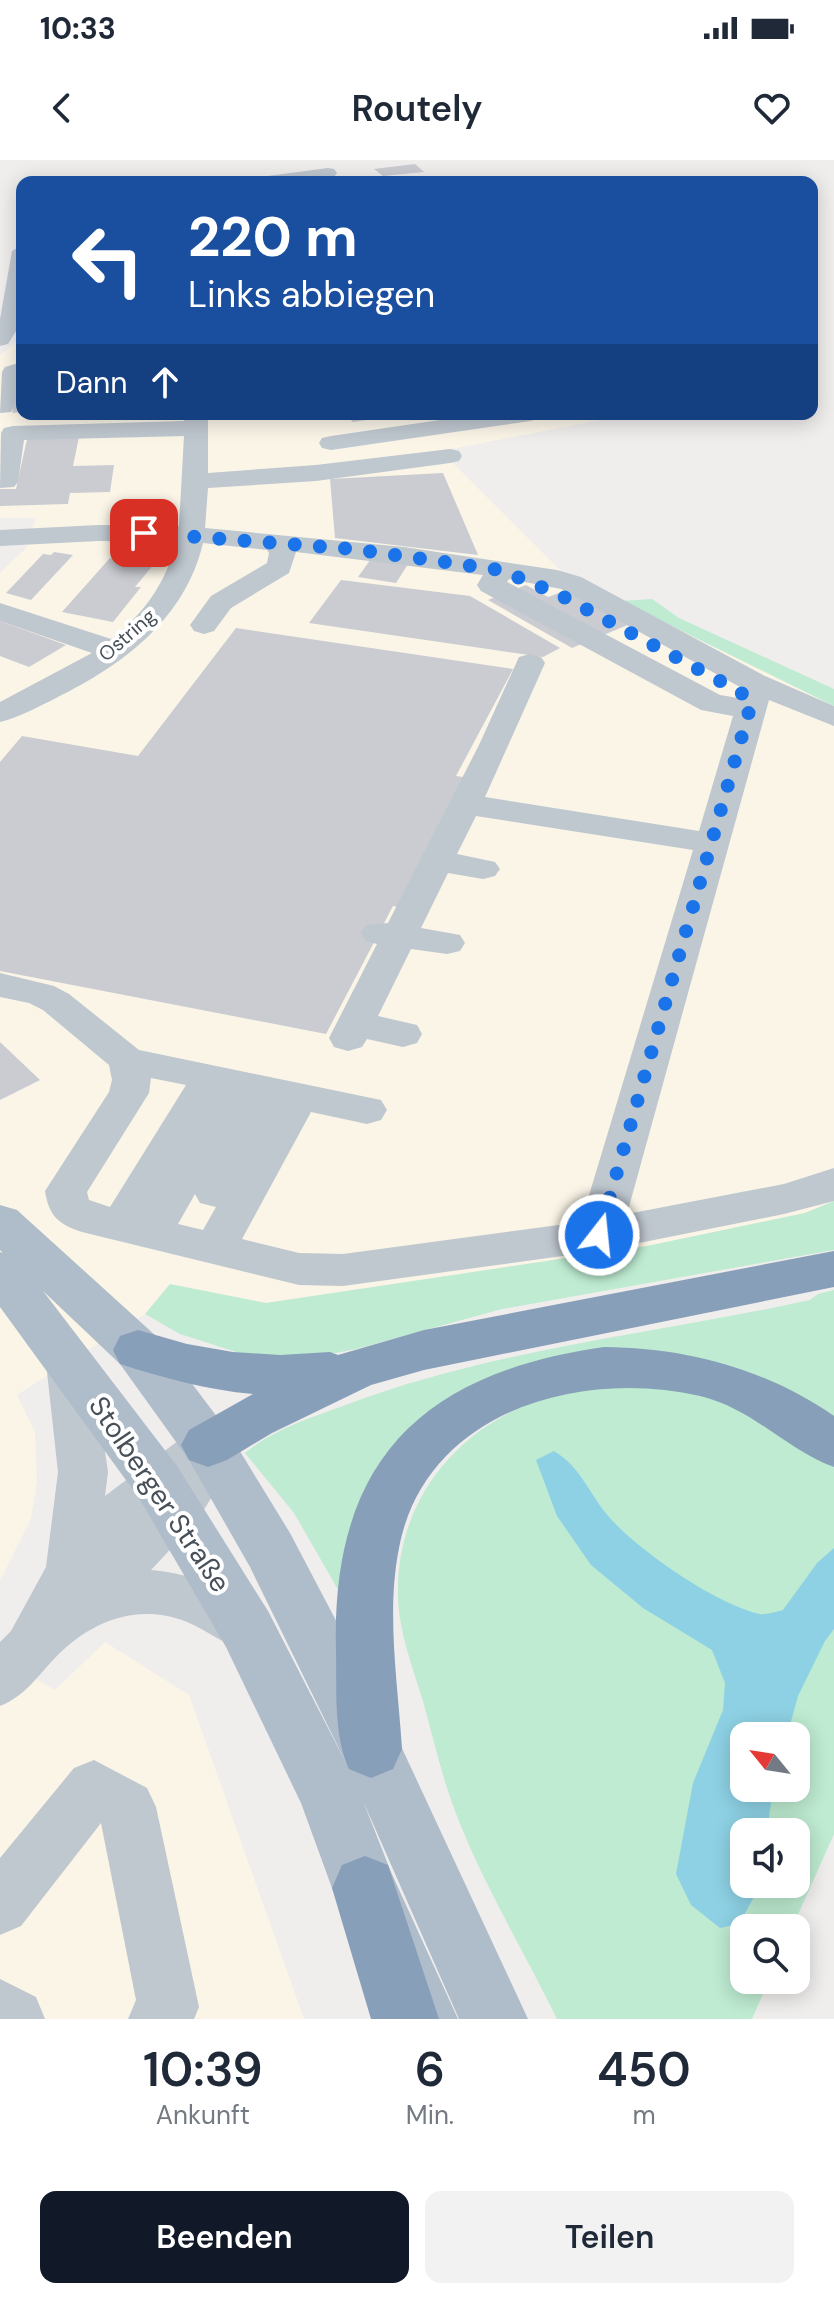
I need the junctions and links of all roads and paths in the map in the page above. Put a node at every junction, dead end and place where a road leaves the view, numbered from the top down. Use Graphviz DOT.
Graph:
graph roads {
  1 [pos="328,172"];
  2 [pos="301,176"];
  3 [pos="16,268"];
  4 [pos="1,338"];
  5 [pos="16,371"];
  6 [pos="3,407"];
  7 [pos="463,420"];
  8 [pos="196,421"];
  9 [pos="304,448"];
  10 [pos="277,452"];
  11 [pos="450,456"];
  12 [pos="5,482"];
  13 [pos="193,485"];
  14 [pos="0,513"];
  15 [pos="0,538"];
  16 [pos="189,541"];
  17 [pos="278,552"];
  18 [pos="496,578"];
  19 [pos="0,612"];
  20 [pos="204,625"];
  21 [pos="113,650"];
  22 [pos="530,663"];
  23 [pos="752,697"];
  24 [pos="7,703"];
  25 [pos="834,717"];
  26 [pos="466,804"];
  27 [pos="711,843"];
  28 [pos="436,861"];
  29 [pos="483,869"];
  30 [pos="388,934"];
  31 [pos="447,943"];
  32 [pos="0,985"];
  33 [pos="403,1034"];
  34 [pos="127,1060"];
  35 [pos="245,1104"];
  36 [pos="367,1110"];
  37 [pos="834,1183"];
  38 [pos="0,1222"];
  39 [pos="599,1235"];
  40 [pos="168,1237"];
  41 [pos="834,1269"];
  42 [pos="0,1270"];
  43 [pos="138,1350"];
  44 [pos="69,1363"];
  45 [pos="356,1369"];
  46 [pos="208,1445"];
  47 [pos="834,1445"];
  48 [pos="168,1496"];
  49 [pos="71,1592"];
  50 [pos="247,1629"];
  51 [pos="12,1668"];
  52 [pos="371,1749"];
  53 [pos="365,1888"];
  54 [pos="0,1905"];
  55 [pos="0,2010"];
  56 [pos="14,2019"];
  57 [pos="159,2019"];
  58 [pos="405,2019"];
  59 [pos="424,2019"];
  60 [pos="494,2019"];
  1 -- 2 [label="street"];
  3 -- 4 [label="street"];
  5 -- 6 [label="street"];
  7 -- 9 [label="street"];
  8 -- 12 [label="street, Ostring"];
  8 -- 13 [label="street, Ostring"];
  10 -- 13 [label="street"];
  11 -- 13 [label="street"];
  13 -- 14 [label="street"];
  13 -- 16 [label="street, Ostring"];
  15 -- 16 [label="street"];
  16 -- 17 [label="street"];
  16 -- 21 [label="street, Ostring"];
  17 -- 18 [label="street"];
  17 -- 20 [label="street"];
  18 -- 23 [label="street"];
  18 -- 23 [label="street"];
  19 -- 21 [label="street"];
  21 -- 24 [label="street, Ostring"];
  22 -- 26 [label="street"];
  23 -- 25 [label="street"];
  23 -- 27 [label="street"];
  26 -- 27 [label="street"];
  26 -- 28 [label="street"];
  27 -- 39 [label="street"];
  28 -- 29 [label="street"];
  28 -- 30 [label="street"];
  30 -- 31 [label="street"];
  30 -- 33 [label="street"];
  32 -- 34 [label="street"];
  34 -- 35 [label="street"];
  34 -- 40 [label="street"];
  35 -- 36 [label="street"];
  35 -- 40 [label="street"];
  35 -- 40 [label="street"];
  37 -- 39 [label="street"];
  38 -- 43 [label="main road"];
  39 -- 40 [label="street"];
  41 -- 45 [label="highway"];
  42 -- 44 [label="main road, Stolberger Straße"];
  43 -- 45 [label="highway"];
  43 -- 46 [label="main road"];
  44 -- 48 [label="main road, Stolberger Straße"];
  44 -- 49 [label="street, Stolberger Straße"];
  45 -- 46 [label="highway"];
  46 -- 48 [label="street"];
  46 -- 52 [label="main road"];
  47 -- 52 [label="highway"];
  48 -- 49 [label="street"];
  48 -- 50 [label="main road, Stolberger Straße"];
  49 -- 50 [label="street"];
  49 -- 51 [label="street"];
  50 -- 53 [label="main road, Stolberger Straße"];
  52 -- 60 [label="main road"];
  53 -- 58 [label="highway"];
  53 -- 59 [label="main road, Stolberger Straße"];
  54 -- 57 [label="street"];
  55 -- 56 [label="street"];
}
